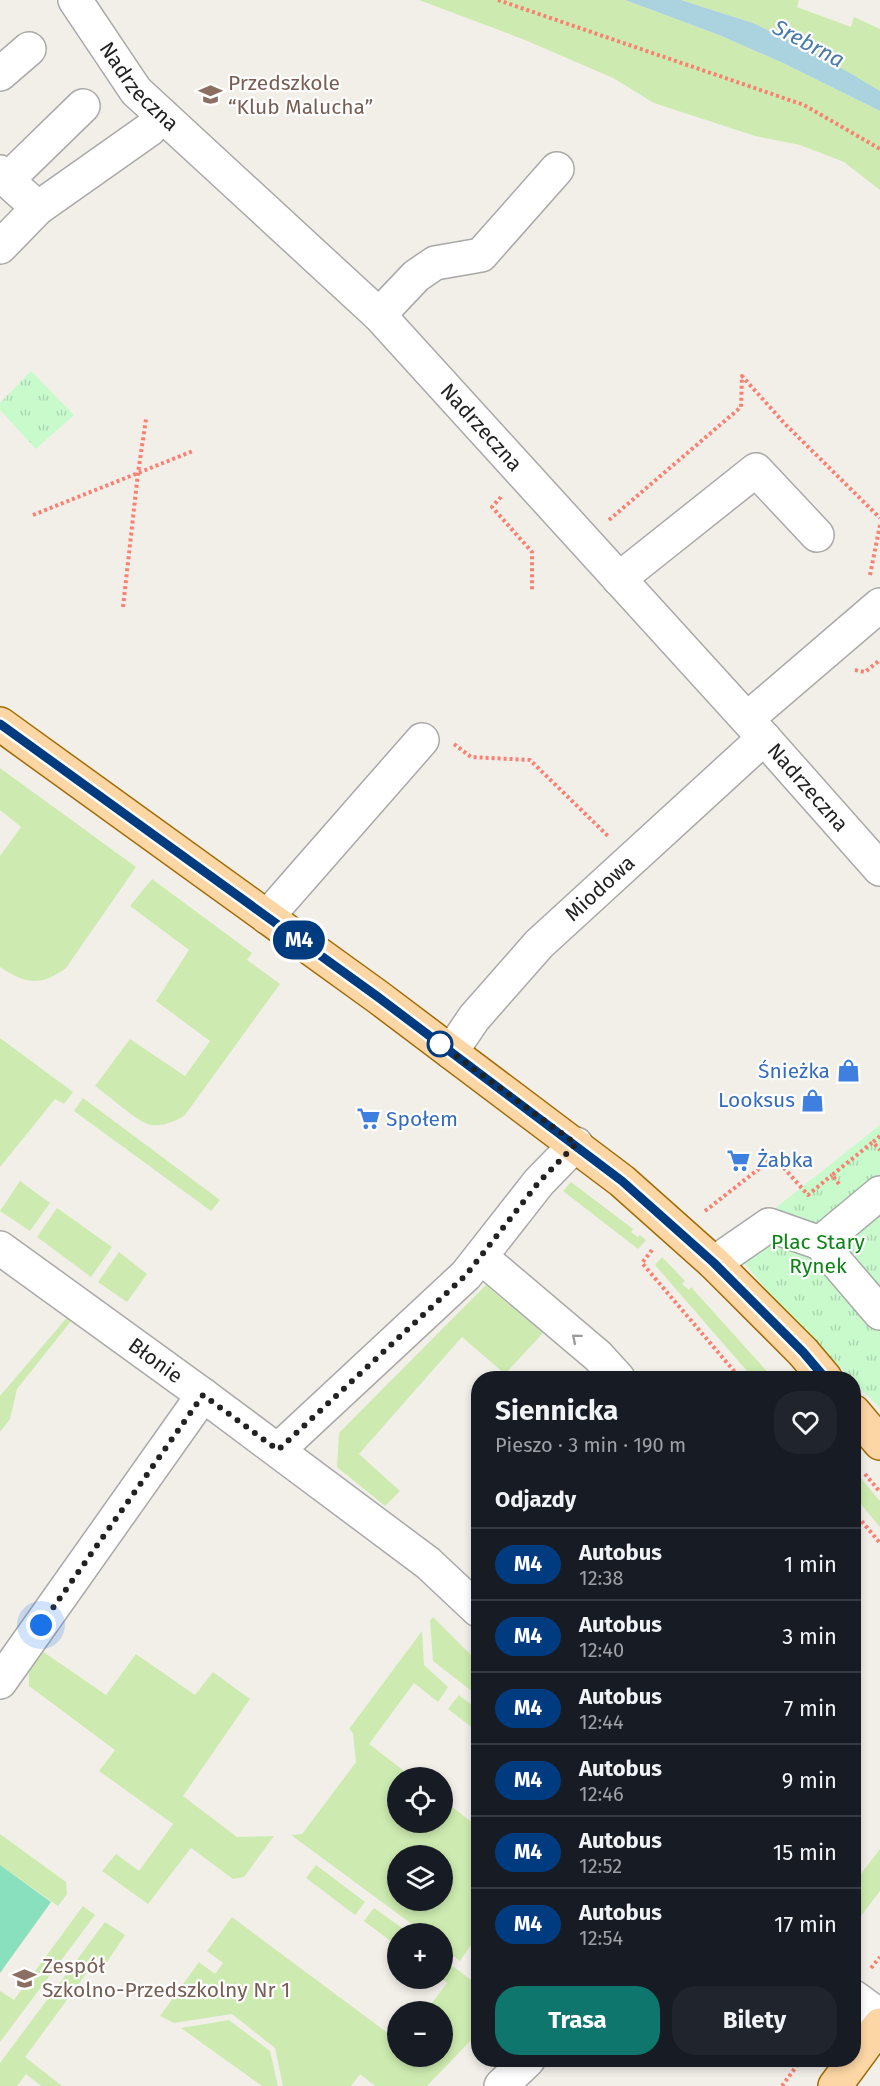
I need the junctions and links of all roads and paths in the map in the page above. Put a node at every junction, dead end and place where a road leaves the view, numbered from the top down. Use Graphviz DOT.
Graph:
graph roads {
  1 [pos="75,0"];
  2 [pos="498,0"];
  3 [pos="28,49"];
  4 [pos="0,75"];
  5 [pos="83,106"];
  6 [pos="162,116"];
  7 [pos="880,148"];
  8 [pos="557,169"];
  9 [pos="4,176"];
  10 [pos="38,208"];
  11 [pos="0,247"];
  12 [pos="379,315"];
  13 [pos="146,419"];
  14 [pos="193,451"];
  15 [pos="138,473"];
  16 [pos="33,515"];
  17 [pos="817,535"];
  18 [pos="619,579"];
  19 [pos="880,605"];
  20 [pos="123,607"];
  21 [pos="0,724"];
  22 [pos="755,728"];
  23 [pos="434,739"];
  24 [pos="610,838"];
  25 [pos="880,868"];
  26 [pos="267,917"];
  27 [pos="451,1052"];
  28 [pos="880,1136"];
  29 [pos="576,1144"];
  30 [pos="880,1150"];
  31 [pos="832,1175"];
  32 [pos="880,1193"];
  33 [pos="698,1208"];
  34 [pos="820,1243"];
  35 [pos="0,1248"];
  36 [pos="481,1257"];
  37 [pos="714,1263"];
  38 [pos="880,1313"];
  39 [pos="612,1371"];
  40 [pos="819,1371"];
  41 [pos="203,1395"];
  42 [pos="861,1420"];
  43 [pos="880,1443"];
  44 [pos="278,1450"];
  45 [pos="861,1470"];
  46 [pos="880,1492"];
  47 [pos="861,1520"];
  48 [pos="880,1543"];
  49 [pos="471,1603"];
  50 [pos="0,1682"];
  51 [pos="880,1957"];
  52 [pos="861,1984"];
  53 [pos="880,2016"];
  54 [pos="880,2025"];
  55 [pos="861,2051"];
  56 [pos="521,2067"];
  57 [pos="796,2067"];
  58 [pos="849,2067"];
  59 [pos="501,2086"];
  60 [pos="782,2086"];
  61 [pos="835,2086"];
  1 -- 6 [label="street, Nadrzeczna"];
  2 -- 7 [label="path"];
  3 -- 4 [label="street"];
  5 -- 9 [label="street"];
  6 -- 10 [label="street"];
  6 -- 12 [label="street, Nadrzeczna"];
  8 -- 12 [label="street"];
  9 -- 10 [label="street"];
  10 -- 11 [label="street"];
  12 -- 18 [label="street, Nadrzeczna"];
  13 -- 15 [label="path"];
  14 -- 15 [label="path"];
  15 -- 16 [label="path"];
  15 -- 20 [label="path"];
  17 -- 18 [label="street"];
  18 -- 22 [label="street, Nadrzeczna"];
  19 -- 22 [label="street, Miodowa"];
  21 -- 26 [label="main road"];
  22 -- 25 [label="street, Nadrzeczna"];
  22 -- 27 [label="street, Miodowa"];
  23 -- 24 [label="path"];
  23 -- 26 [label="street"];
  26 -- 27 [label="main road"];
  27 -- 29 [label="main road"];
  28 -- 30 [label="path"];
  29 -- 36 [label="street"];
  29 -- 37 [label="main road"];
  31 -- 33 [label="path"];
  32 -- 34 [label="street"];
  34 -- 37 [label="street"];
  34 -- 38 [label="street"];
  35 -- 41 [label="street, Błonie"];
  39 -- 36 [label="street, one-way"];
  36 -- 44 [label="street"];
  37 -- 40 [label="main road"];
  41 -- 44 [label="street, Błonie"];
  41 -- 50 [label="street"];
  42 -- 43 [label="main road"];
  44 -- 49 [label="street, Błonie"];
  45 -- 46 [label="path"];
  47 -- 48 [label="path"];
  51 -- 52 [label="path"];
  52 -- 53 [label="street"];
  54 -- 55 [label="main road"];
  56 -- 59 [label="street"];
  57 -- 60 [label="path"];
  58 -- 61 [label="main road"];
}
